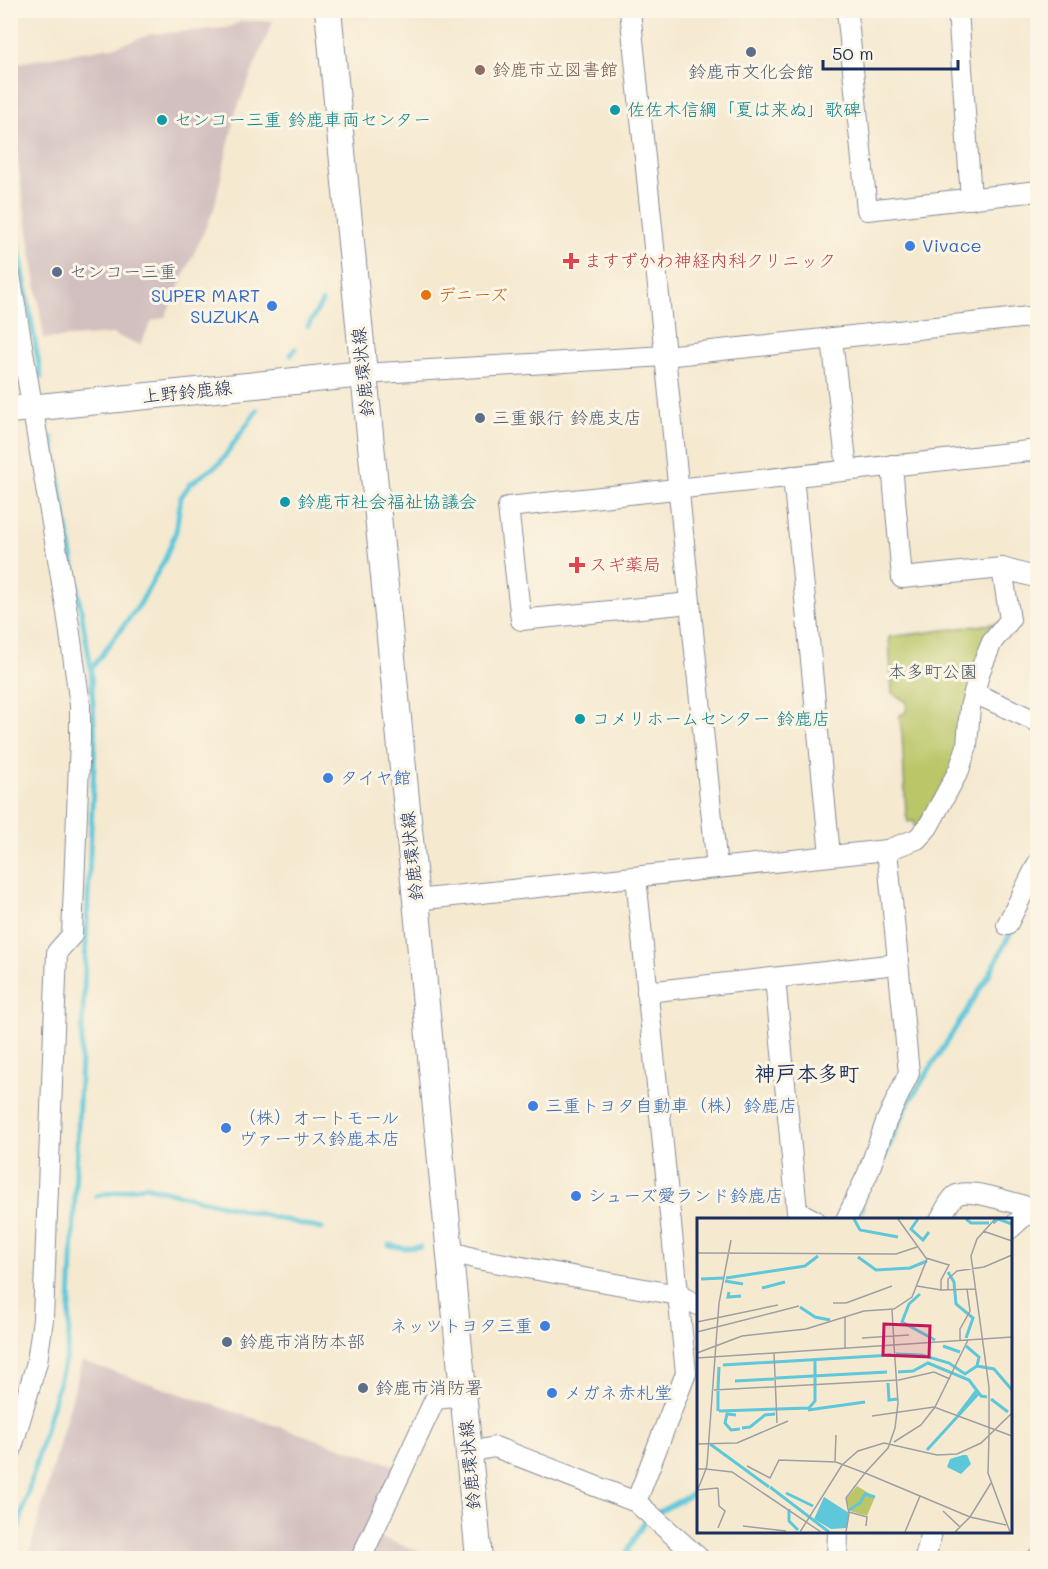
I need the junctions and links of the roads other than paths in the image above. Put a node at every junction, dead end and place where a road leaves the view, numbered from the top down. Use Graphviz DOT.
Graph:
graph roads {
  1 [pos="328,10"];
  2 [pos="630,10"];
  3 [pos="847,10"];
  4 [pos="958,10"];
  5 [pos="1038,191"];
  6 [pos="971,199"];
  7 [pos="10,275"];
  8 [pos="1038,316"];
  9 [pos="832,339"];
  10 [pos="665,356"];
  11 [pos="363,374"];
  12 [pos="22,409"];
  13 [pos="1038,450"];
  14 [pos="892,465"];
  15 [pos="847,470"];
  16 [pos="793,476"];
  17 [pos="679,489"];
  18 [pos="1002,568"];
  19 [pos="1038,578"];
  20 [pos="690,603"];
  21 [pos="974,693"];
  22 [pos="1038,722"];
  23 [pos="887,850"];
  24 [pos="830,855"];
  25 [pos="1038,863"];
  26 [pos="717,867"];
  27 [pos="636,877"];
  28 [pos="416,900"];
  29 [pos="1007,925"];
  30 [pos="897,964"];
  31 [pos="775,978"];
  32 [pos="647,992"];
  33 [pos="1038,1211"];
  34 [pos="810,1218"];
  35 [pos="847,1218"];
  36 [pos="941,1218"];
  37 [pos="1012,1228"];
  38 [pos="449,1251"];
  39 [pos="678,1295"];
  40 [pos="697,1304"];
  41 [pos="463,1396"];
  42 [pos="469,1452"];
  43 [pos="10,1454"];
  44 [pos="640,1505"];
  45 [pos="838,1533"];
  46 [pos="932,1533"];
  47 [pos="361,1558"];
  48 [pos="479,1558"];
  49 [pos="699,1558"];
  50 [pos="837,1558"];
  51 [pos="925,1558"];
  1 -- 11 [label="main road, 鈴鹿環状線"];
  2 -- 10 [label="street"];
  3 -- 6 [label="street"];
  4 -- 6 [label="street"];
  5 -- 6 [label="street"];
  7 -- 12 [label="street"];
  8 -- 9 [label="street"];
  9 -- 10 [label="street"];
  9 -- 15 [label="street"];
  10 -- 11 [label="street"];
  10 -- 17 [label="street"];
  11 -- 12 [label="main road, 上野鈴鹿線"];
  11 -- 28 [label="main road, 鈴鹿環状線"];
  12 -- 43 [label="street"];
  13 -- 14 [label="street"];
  14 -- 15 [label="street"];
  14 -- 18 [label="street"];
  15 -- 16 [label="street"];
  16 -- 17 [label="street"];
  16 -- 24 [label="street"];
  17 -- 20 [label="street"];
  17 -- 20 [label="street"];
  18 -- 19 [label="street"];
  18 -- 21 [label="street"];
  20 -- 26 [label="street"];
  21 -- 22 [label="street"];
  21 -- 23 [label="street"];
  23 -- 24 [label="street"];
  23 -- 30 [label="street"];
  24 -- 26 [label="street"];
  25 -- 29 [label="street"];
  26 -- 27 [label="street"];
  27 -- 28 [label="street"];
  27 -- 32 [label="street"];
  28 -- 38 [label="main road, 鈴鹿環状線"];
  30 -- 31 [label="street"];
  30 -- 35 [label="street"];
  31 -- 32 [label="street"];
  31 -- 34 [label="street"];
  32 -- 39 [label="street"];
  33 -- 36 [label="street"];
  33 -- 37 [label="street"];
  38 -- 39 [label="street"];
  38 -- 41 [label="main road, 鈴鹿環状線"];
  39 -- 40 [label="street"];
  39 -- 44 [label="street"];
  41 -- 42 [label="main road, 鈴鹿環状線"];
  41 -- 47 [label="street"];
  42 -- 44 [label="street"];
  42 -- 48 [label="main road, 鈴鹿環状線"];
  44 -- 49 [label="street"];
  45 -- 50 [label="street"];
  46 -- 51 [label="street"];
}
